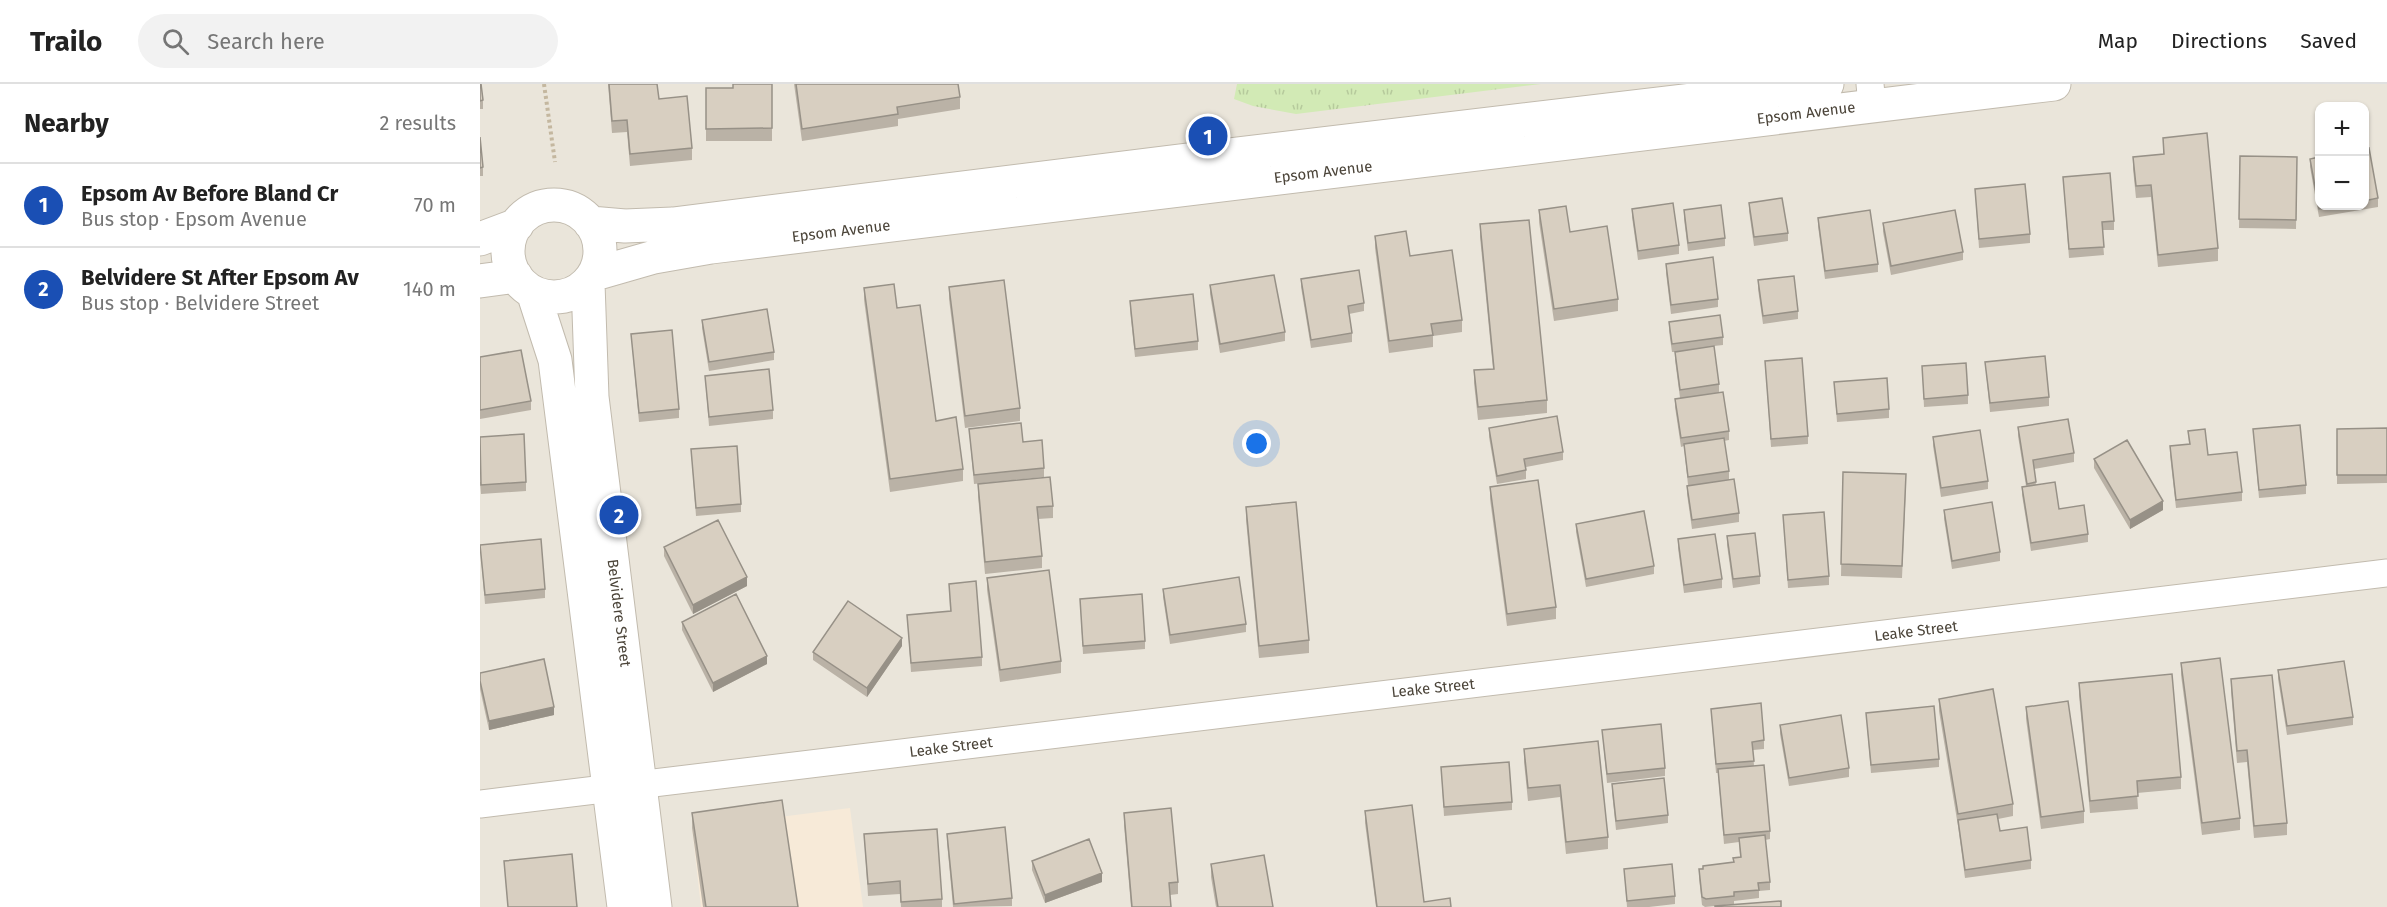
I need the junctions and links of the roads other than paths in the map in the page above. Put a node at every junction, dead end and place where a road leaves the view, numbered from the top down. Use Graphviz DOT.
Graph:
graph roads {
  1 [pos="1827,84"];
  2 [pos="2054,84"];
  3 [pos="1871,95"];
  4 [pos="590,223"];
  5 [pos="517,225"];
  6 [pos="480,239"];
  7 [pos="591,279"];
  8 [pos="480,281"];
  9 [pos="525,284"];
  10 [pos="2387,573"];
  11 [pos="640,784"];
  12 [pos="608,789"];
  13 [pos="480,804"];
  14 [pos="624,907"];
  15 [pos="655,907"];
  1 -- 4 [label="street, Epsom Avenue"];
  2 -- 3 [label="street, Epsom Avenue"];
  3 -- 7 [label="street, Epsom Avenue"];
  4 -- 5 [label="street"];
  4 -- 7 [label="street"];
  5 -- 6 [label="street"];
  5 -- 9 [label="street"];
  7 -- 9 [label="street"];
  7 -- 11 [label="street, Belvidere Street"];
  8 -- 9 [label="street"];
  9 -- 12 [label="street"];
  10 -- 11 [label="street, Leake Street"];
  11 -- 12 [label="street, Leake Street"];
  11 -- 15 [label="street, Belvidere Street"];
  12 -- 13 [label="street, Leake Street"];
  12 -- 14 [label="street"];
}
